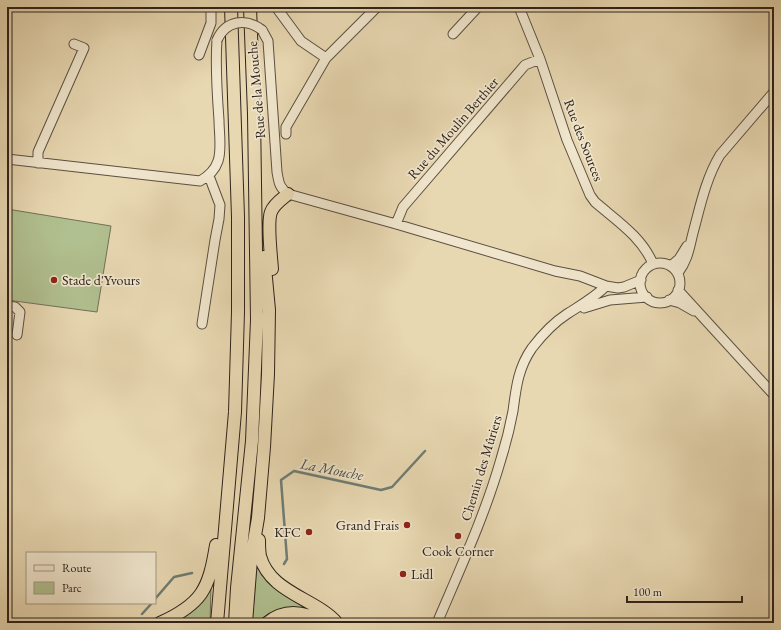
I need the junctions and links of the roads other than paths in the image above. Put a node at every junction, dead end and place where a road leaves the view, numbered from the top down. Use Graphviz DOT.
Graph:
graph roads {
  1 [pos="211,7"];
  2 [pos="231,7"];
  3 [pos="250,7"];
  4 [pos="276,7"];
  5 [pos="377,7"];
  6 [pos="478,7"];
  7 [pos="519,7"];
  8 [pos="453,34"];
  9 [pos="74,44"];
  10 [pos="199,55"];
  11 [pos="326,58"];
  12 [pos="540,59"];
  13 [pos="774,92"];
  14 [pos="286,134"];
  15 [pos="7,160"];
  16 [pos="38,163"];
  17 [pos="209,176"];
  18 [pos="288,194"];
  19 [pos="396,224"];
  20 [pos="256,226"];
  21 [pos="692,237"];
  22 [pos="653,264"];
  23 [pos="670,266"];
  24 [pos="678,273"];
  25 [pos="641,280"];
  26 [pos="604,288"];
  27 [pos="678,290"];
  28 [pos="647,297"];
  29 [pos="620,299"];
  30 [pos="669,300"];
  31 [pos="7,306"];
  32 [pos="269,310"];
  33 [pos="573,311"];
  34 [pos="705,319"];
  35 [pos="202,324"];
  36 [pos="17,335"];
  37 [pos="774,395"];
  38 [pos="227,508"];
  39 [pos="258,518"];
  40 [pos="160,623"];
  41 [pos="217,623"];
  42 [pos="235,623"];
  43 [pos="246,623"];
  44 [pos="267,623"];
  45 [pos="325,623"];
  46 [pos="338,623"];
  47 [pos="437,623"];
  1 -- 10 [label="street"];
  2 -- 38 [label="highway"];
  3 -- 20 [label="highway"];
  4 -- 11 [label="street"];
  5 -- 11 [label="street"];
  6 -- 8 [label="street"];
  7 -- 12 [label="street, Rue des Sources"];
  9 -- 16 [label="street"];
  11 -- 14 [label="street"];
  12 -- 19 [label="street, Rue du Moulin Berthier"];
  12 -- 22 [label="street, Rue des Sources"];
  13 -- 21 [label="street"];
  15 -- 16 [label="street"];
  16 -- 17 [label="street"];
  17 -- 18 [label="street, Rue de la Mouche, bridge"];
  17 -- 35 [label="street"];
  18 -- 19 [label="street"];
  18 -- 32 [label="highway"];
  19 -- 26 [label="street"];
  20 -- 32 [label="highway"];
  20 -- 42 [label="highway"];
  21 -- 23 [label="street"];
  21 -- 24 [label="street"];
  22 -- 23 [label="street"];
  22 -- 25 [label="street"];
  23 -- 24 [label="street"];
  24 -- 27 [label="street"];
  25 -- 26 [label="street"];
  25 -- 28 [label="street"];
  26 -- 29 [label="street"];
  26 -- 33 [label="street, Chemin des Mûriers"];
  27 -- 30 [label="street"];
  27 -- 34 [label="street"];
  28 -- 29 [label="street, Chemin des Mûriers"];
  28 -- 30 [label="street"];
  29 -- 33 [label="street, Chemin des Mûriers"];
  30 -- 34 [label="street"];
  31 -- 36 [label="street"];
  32 -- 39 [label="highway"];
  33 -- 47 [label="street, Chemin des Mûriers"];
  34 -- 37 [label="street"];
  38 -- 40 [label="highway"];
  38 -- 41 [label="highway"];
  39 -- 43 [label="highway"];
  39 -- 46 [label="highway"];
  44 -- 45 [label="highway"];
}
